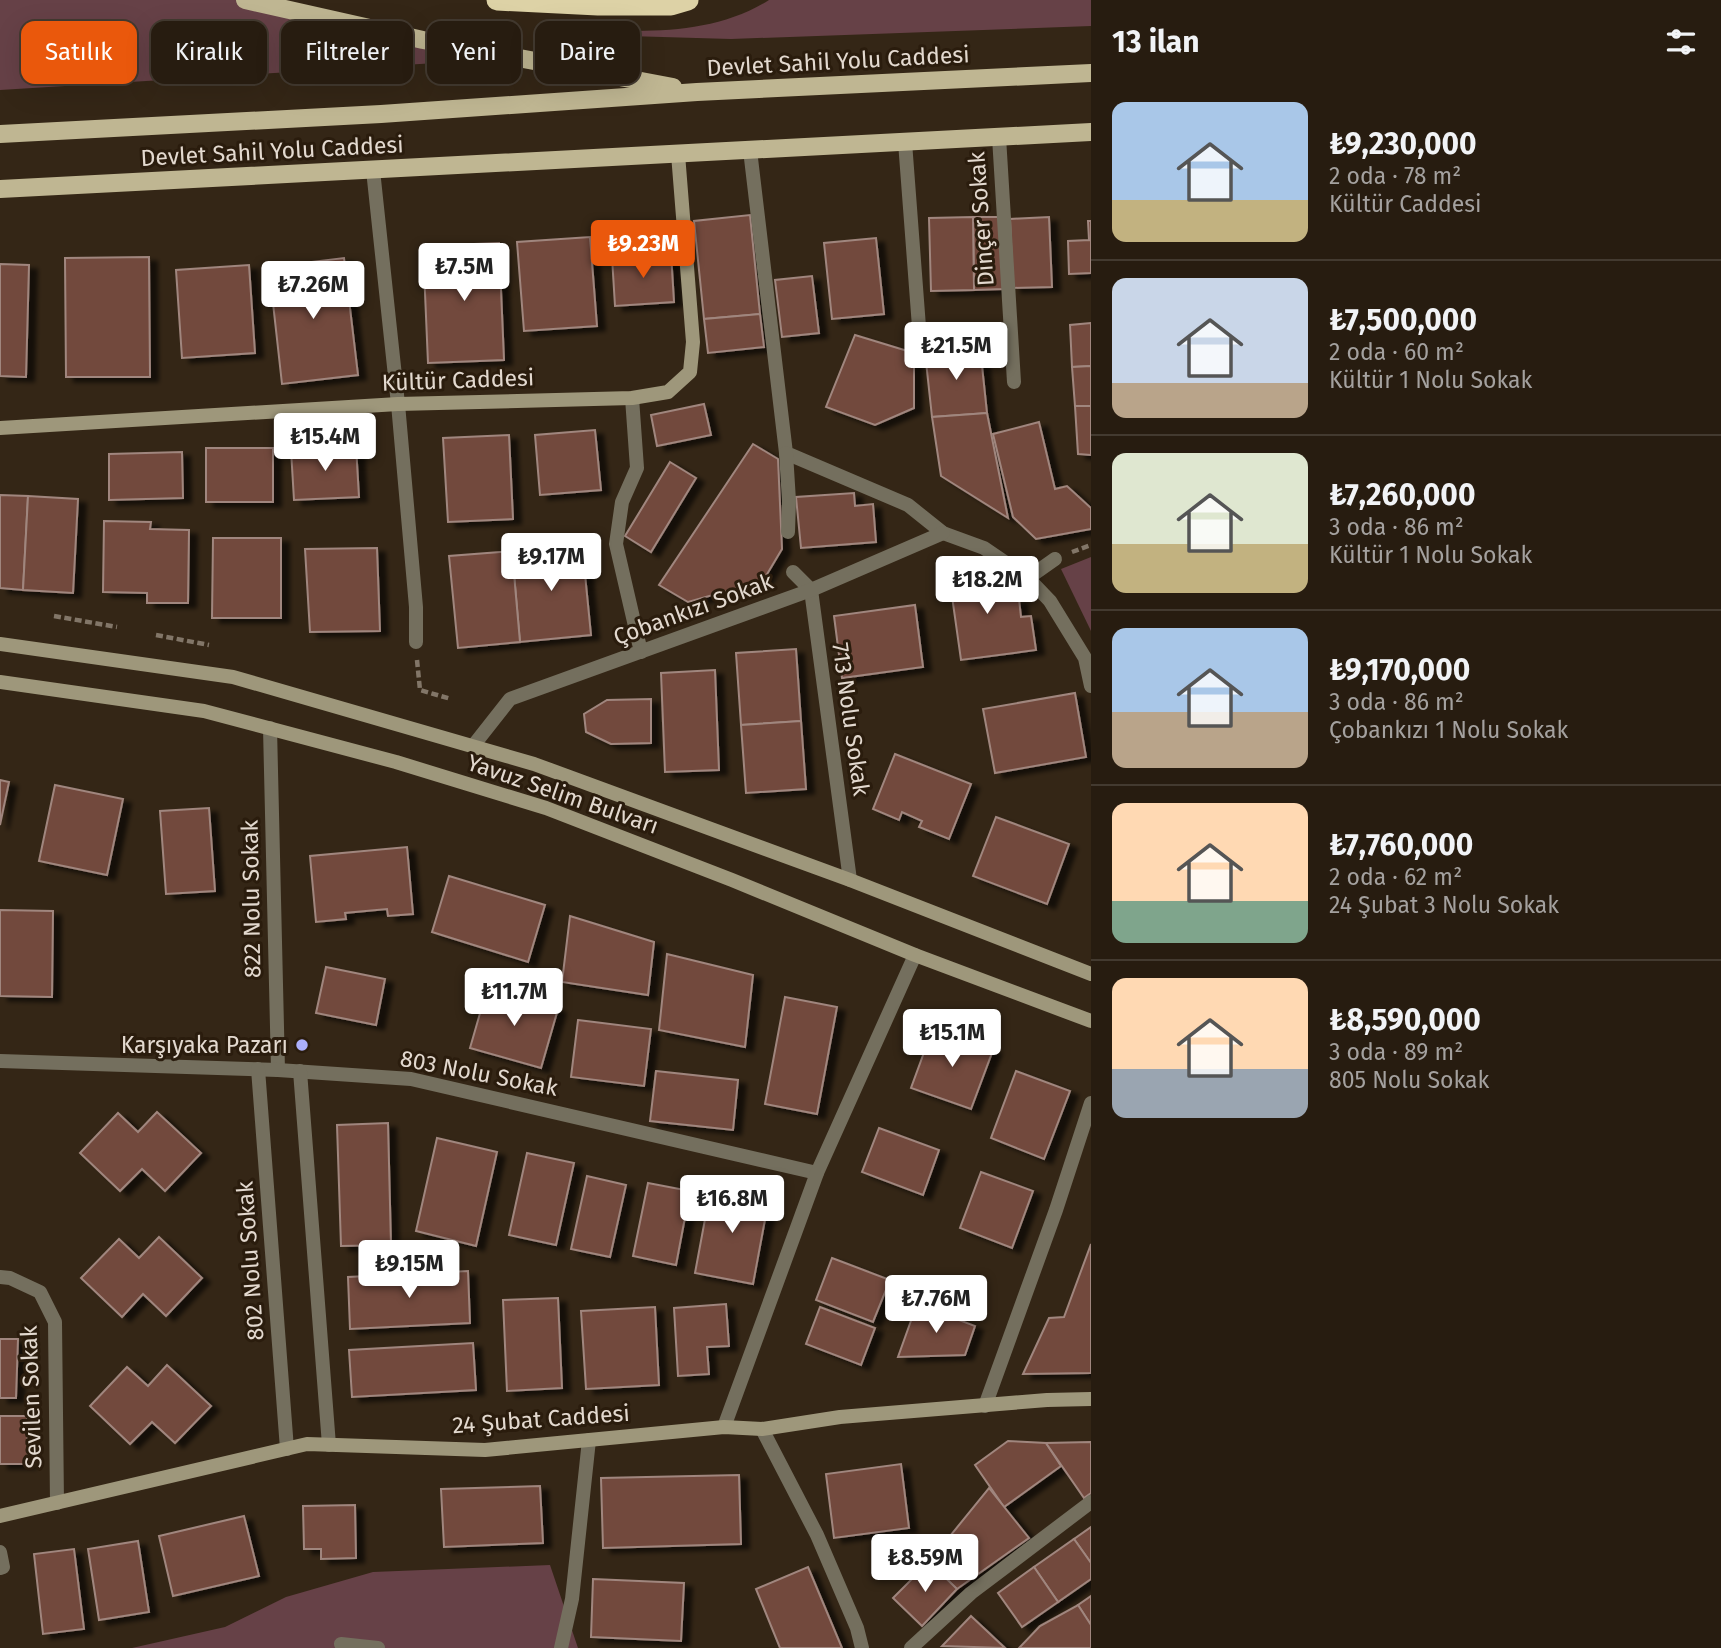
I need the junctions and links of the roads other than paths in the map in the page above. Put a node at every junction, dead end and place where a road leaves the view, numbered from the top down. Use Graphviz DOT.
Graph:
graph roads {
  1 [pos="245,0"];
  2 [pos="497,0"];
  3 [pos="688,0"];
  4 [pos="1091,73"];
  5 [pos="697,92"];
  6 [pos="1091,132"];
  7 [pos="0,134"];
  8 [pos="999,137"];
  9 [pos="905,142"];
  10 [pos="750,150"];
  11 [pos="678,154"];
  12 [pos="373,170"];
  13 [pos="0,189"];
  14 [pos="920,340"];
  15 [pos="1014,382"];
  16 [pos="632,398"];
  17 [pos="398,404"];
  18 [pos="0,428"];
  19 [pos="786,453"];
  20 [pos="788,532"];
  21 [pos="943,533"];
  22 [pos="1055,559"];
  23 [pos="793,572"];
  24 [pos="1028,578"];
  25 [pos="811,590"];
  26 [pos="415,642"];
  27 [pos="0,644"];
  28 [pos="641,652"];
  29 [pos="0,682"];
  30 [pos="1091,686"];
  31 [pos="270,728"];
  32 [pos="474,746"];
  33 [pos="850,880"];
  34 [pos="915,955"];
  35 [pos="1091,974"];
  36 [pos="1091,1021"];
  37 [pos="0,1062"];
  38 [pos="258,1069"];
  39 [pos="278,1069"];
  40 [pos="300,1071"];
  41 [pos="1091,1103"];
  42 [pos="817,1173"];
  43 [pos="0,1277"];
  44 [pos="1091,1399"];
  45 [pos="985,1406"];
  46 [pos="724,1427"];
  47 [pos="762,1429"];
  48 [pos="589,1440"];
  49 [pos="328,1445"];
  50 [pos="287,1449"];
  51 [pos="1091,1502"];
  52 [pos="57,1503"];
  53 [pos="0,1517"];
  54 [pos="0,1552"];
  55 [pos="0,1567"];
  56 [pos="341,1644"];
  57 [pos="378,1648"];
  58 [pos="561,1648"];
  59 [pos="862,1648"];
  60 [pos="911,1648"];
  1 -- 5 [label="main road"];
  2 -- 3 [label="highway"];
  4 -- 5 [label="main road, Devlet Sahil Yolu Caddesi"];
  5 -- 7 [label="main road, Devlet Sahil Yolu Caddesi"];
  6 -- 8 [label="main road, Devlet Sahil Yolu Caddesi"];
  8 -- 9 [label="main road, Devlet Sahil Yolu Caddesi"];
  8 -- 15 [label="street, Dinçer Sokak"];
  9 -- 10 [label="main road, Devlet Sahil Yolu Caddesi"];
  9 -- 14 [label="street"];
  10 -- 11 [label="main road, Devlet Sahil Yolu Caddesi"];
  10 -- 19 [label="street"];
  11 -- 12 [label="main road, Devlet Sahil Yolu Caddesi"];
  11 -- 16 [label="main road, Kültür Caddesi"];
  12 -- 13 [label="main road, Devlet Sahil Yolu Caddesi"];
  12 -- 17 [label="street"];
  16 -- 17 [label="main road, Kültür Caddesi"];
  16 -- 28 [label="street"];
  17 -- 18 [label="main road, Kültür Caddesi"];
  17 -- 26 [label="street"];
  19 -- 20 [label="street"];
  19 -- 21 [label="street"];
  21 -- 24 [label="street"];
  21 -- 25 [label="street, Çobankızı Sokak"];
  22 -- 24 [label="street"];
  23 -- 25 [label="street"];
  24 -- 30 [label="street"];
  25 -- 28 [label="street, Çobankızı Sokak"];
  25 -- 33 [label="street, 713 Nolu Sokak"];
  27 -- 32 [label="main road, Yavuz Selim Bulvarı"];
  28 -- 32 [label="street, Çobankızı Sokak"];
  29 -- 31 [label="main road, Yavuz Selim Bulvarı"];
  31 -- 34 [label="main road, Yavuz Selim Bulvarı"];
  31 -- 39 [label="street, 822 Nolu Sokak"];
  32 -- 33 [label="main road, Yavuz Selim Bulvarı"];
  33 -- 35 [label="main road, Yavuz Selim Bulvarı"];
  34 -- 36 [label="main road, Yavuz Selim Bulvarı"];
  34 -- 42 [label="street"];
  37 -- 38 [label="street, 803 Nolu Sokak"];
  38 -- 39 [label="street, 803 Nolu Sokak"];
  38 -- 50 [label="street, 802 Nolu Sokak"];
  39 -- 40 [label="street, 803 Nolu Sokak"];
  40 -- 42 [label="street, 803 Nolu Sokak"];
  40 -- 49 [label="street"];
  41 -- 45 [label="street"];
  42 -- 46 [label="street"];
  43 -- 52 [label="street, Sevilen Sokak"];
  44 -- 45 [label="main road, 24 Şubat Caddesi"];
  45 -- 47 [label="main road, 24 Şubat Caddesi"];
  46 -- 47 [label="main road, 24 Şubat Caddesi"];
  46 -- 48 [label="main road, 24 Şubat Caddesi"];
  47 -- 59 [label="street"];
  48 -- 49 [label="main road, 24 Şubat Caddesi"];
  48 -- 58 [label="street"];
  49 -- 50 [label="main road, 24 Şubat Caddesi"];
  50 -- 52 [label="main road, 24 Şubat Caddesi"];
  51 -- 60 [label="street"];
  52 -- 53 [label="main road, 24 Şubat Caddesi"];
  54 -- 55 [label="street"];
  56 -- 57 [label="street"];
}
